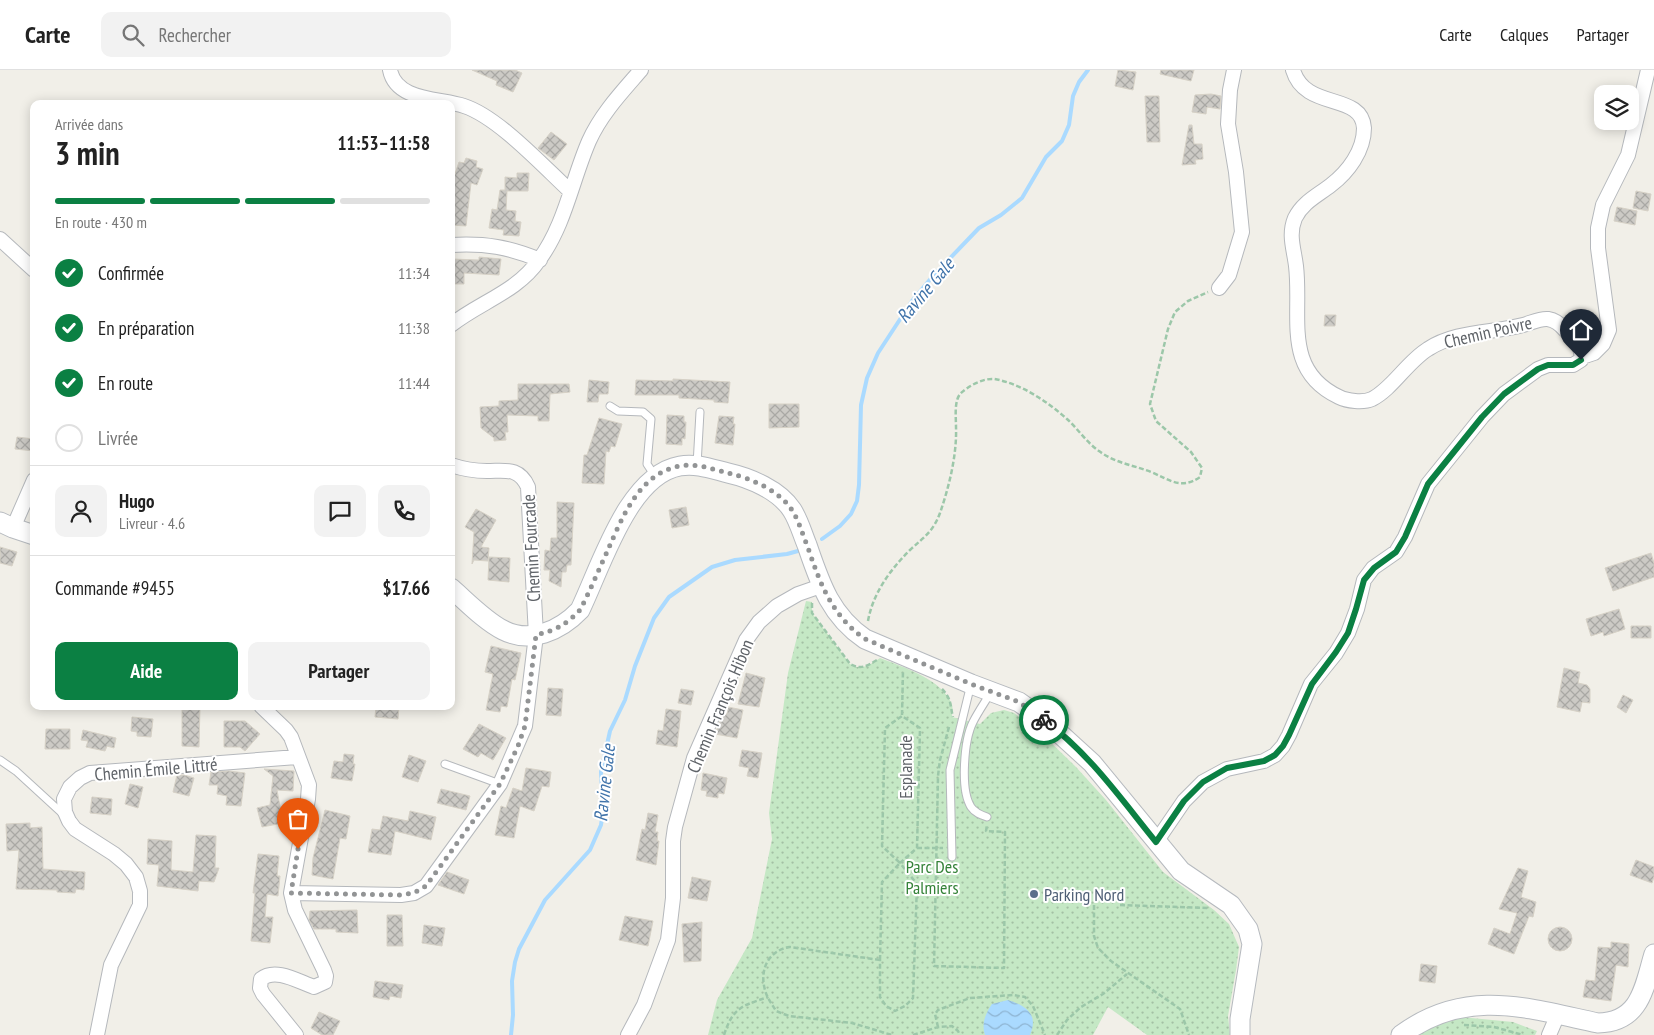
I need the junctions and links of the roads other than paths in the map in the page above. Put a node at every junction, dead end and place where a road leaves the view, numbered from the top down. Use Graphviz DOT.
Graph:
graph roads {
  1 [pos="390,70"];
  2 [pos="640,70"];
  3 [pos="1234,70"];
  4 [pos="1293,70"];
  5 [pos="1648,70"];
  6 [pos="438,100"];
  7 [pos="455,104"];
  8 [pos="570,191"];
  9 [pos="0,239"];
  10 [pos="455,245"];
  11 [pos="540,260"];
  12 [pos="30,266"];
  13 [pos="1218,288"];
  14 [pos="455,323"];
  15 [pos="1582,357"];
  16 [pos="610,406"];
  17 [pos="700,412"];
  18 [pos="697,465"];
  19 [pos="455,467"];
  20 [pos="655,476"];
  21 [pos="30,486"];
  22 [pos="6,525"];
  23 [pos="30,533"];
  24 [pos="818,587"];
  25 [pos="455,591"];
  26 [pos="536,635"];
  27 [pos="971,684"];
  28 [pos="991,692"];
  29 [pos="265,710"];
  30 [pos="297,757"];
  31 [pos="0,760"];
  32 [pos="445,764"];
  33 [pos="500,784"];
  34 [pos="987,817"];
  35 [pos="69,821"];
  36 [pos="1156,842"];
  37 [pos="952,857"];
  38 [pos="291,893"];
  39 [pos="1654,954"];
  40 [pos="1558,1014"];
  41 [pos="97,1035"];
  42 [pos="296,1035"];
  43 [pos="628,1035"];
  44 [pos="1240,1035"];
  45 [pos="1401,1035"];
  46 [pos="1549,1035"];
  1 -- 6 [label="street"];
  2 -- 8 [label="street"];
  3 -- 13 [label="street"];
  4 -- 15 [label="street, Chemin Poivre"];
  5 -- 15 [label="street"];
  7 -- 8 [label="street"];
  8 -- 11 [label="street"];
  9 -- 12 [label="street"];
  10 -- 11 [label="street"];
  11 -- 14 [label="street"];
  15 -- 36 [label="street"];
  16 -- 20 [label="lane"];
  17 -- 18 [label="lane"];
  18 -- 20 [label="main road"];
  18 -- 24 [label="main road"];
  19 -- 26 [label="street, Chemin Fourcade"];
  20 -- 26 [label="main road"];
  21 -- 22 [label="street"];
  22 -- 23 [label="main road"];
  24 -- 27 [label="main road"];
  24 -- 43 [label="street, Chemin François Hibon"];
  25 -- 26 [label="main road"];
  26 -- 33 [label="street"];
  27 -- 28 [label="main road"];
  27 -- 37 [label="lane"];
  28 -- 34 [label="lane"];
  28 -- 36 [label="main road"];
  29 -- 30 [label="street"];
  30 -- 35 [label="street, Chemin Émile Littré"];
  30 -- 38 [label="street"];
  31 -- 35 [label="lane"];
  32 -- 33 [label="lane"];
  33 -- 38 [label="street"];
  35 -- 41 [label="street"];
  36 -- 44 [label="main road"];
  38 -- 42 [label="street"];
  39 -- 40 [label="main road"];
  40 -- 45 [label="main road"];
  40 -- 46 [label="street"];
}
